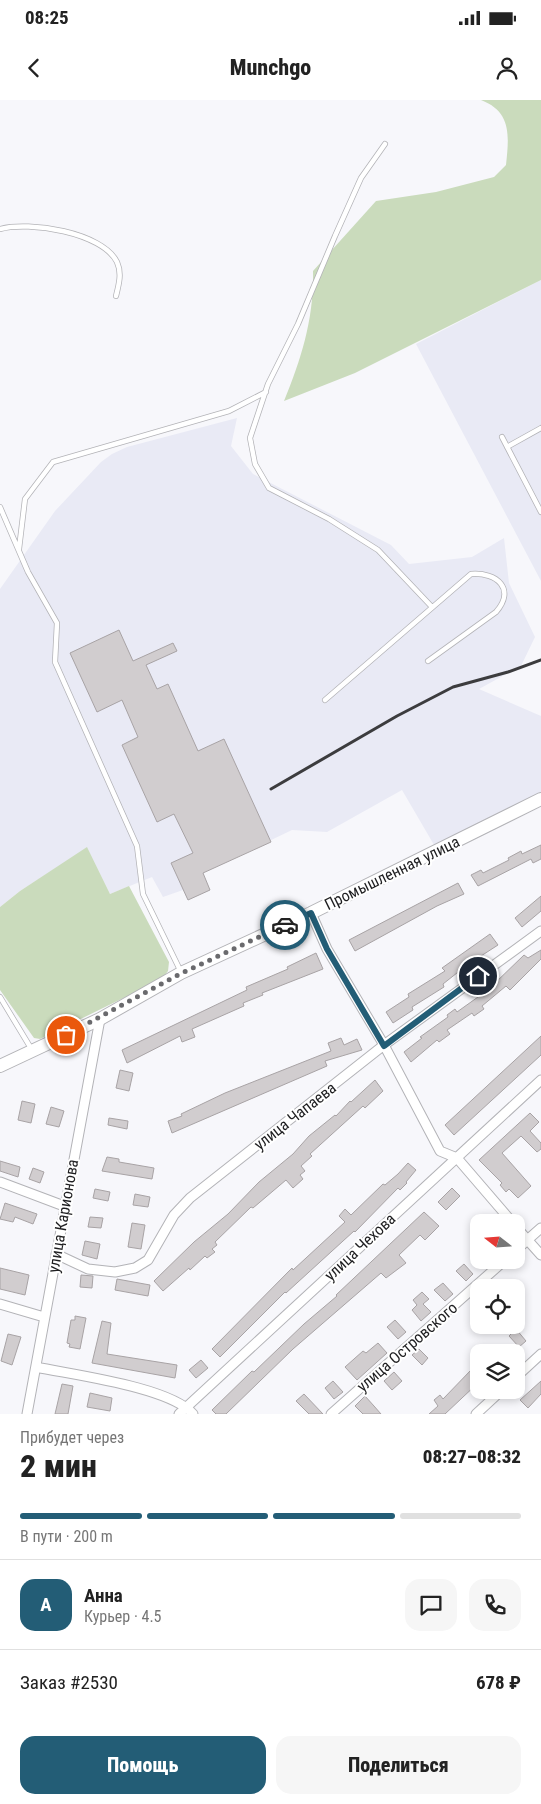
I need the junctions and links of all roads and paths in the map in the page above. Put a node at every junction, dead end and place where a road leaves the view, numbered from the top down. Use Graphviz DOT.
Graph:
graph roads {
  1 [pos="385,144"];
  2 [pos="0,229"];
  3 [pos="116,296"];
  4 [pos="266,392"];
  5 [pos="541,428"];
  6 [pos="502,437"];
  7 [pos="508,447"];
  8 [pos="0,507"];
  9 [pos="541,512"];
  10 [pos="19,550"];
  11 [pos="432,607"];
  12 [pos="428,661"];
  13 [pos="325,700"];
  14 [pos="541,799"];
  15 [pos="311,913"];
  16 [pos="541,931"];
  17 [pos="182,973"];
  18 [pos="0,997"];
  19 [pos="100,1018"];
  20 [pos="384,1046"];
  21 [pos="32,1051"];
  22 [pos="0,1066"];
  23 [pos="541,1080"];
  24 [pos="457,1158"];
  25 [pos="0,1182"];
  26 [pos="64,1206"];
  27 [pos="505,1214"];
  28 [pos="541,1228"];
  29 [pos="525,1237"];
  30 [pos="528,1240"];
  31 [pos="525,1242"];
  32 [pos="56,1254"];
  33 [pos="541,1255"];
  34 [pos="495,1269"];
  35 [pos="0,1304"];
  36 [pos="44,1317"];
  37 [pos="541,1354"];
  38 [pos="36,1367"];
  39 [pos="525,1369"];
  40 [pos="492,1399"];
  41 [pos="190,1410"];
  42 [pos="27,1414"];
  43 [pos="179,1414"];
  44 [pos="331,1414"];
  45 [pos="476,1414"];
  1 -- 4 [label="lane"];
  2 -- 3 [label="lane"];
  4 -- 10 [label="lane"];
  4 -- 11 [label="lane"];
  5 -- 7 [label="lane"];
  6 -- 7 [label="lane"];
  7 -- 9 [label="lane"];
  8 -- 10 [label="lane"];
  10 -- 17 [label="lane"];
  11 -- 12 [label="lane"];
  11 -- 13 [label="lane"];
  14 -- 15 [label="street, Промышленная улица"];
  15 -- 17 [label="street, Промышленная улица"];
  15 -- 20 [label="street"];
  16 -- 20 [label="street, улица Чапаева"];
  17 -- 19 [label="street, Промышленная улица"];
  18 -- 21 [label="lane"];
  19 -- 21 [label="street, Промышленная улица"];
  19 -- 26 [label="street, улица Карионова"];
  20 -- 24 [label="street"];
  20 -- 32 [label="street, улица Чапаева"];
  21 -- 22 [label="street, Промышленная улица"];
  23 -- 24 [label="street, улица Чехова"];
  24 -- 27 [label="street"];
  24 -- 41 [label="street, улица Чехова"];
  25 -- 26 [label="street"];
  26 -- 32 [label="street, улица Карионова"];
  28 -- 30 [label="street"];
  29 -- 30 [label="street"];
  30 -- 31 [label="street"];
  30 -- 33 [label="street"];
  32 -- 36 [label="street, улица Карионова"];
  34 -- 44 [label="street, улица Островского"];
  35 -- 36 [label="street"];
  36 -- 38 [label="street, улица Карионова"];
  37 -- 39 [label="street"];
  38 -- 41 [label="street"];
  38 -- 42 [label="street, улица Карионова"];
  40 -- 45 [label="street"];
  41 -- 43 [label="street, улица Чехова"];
}
